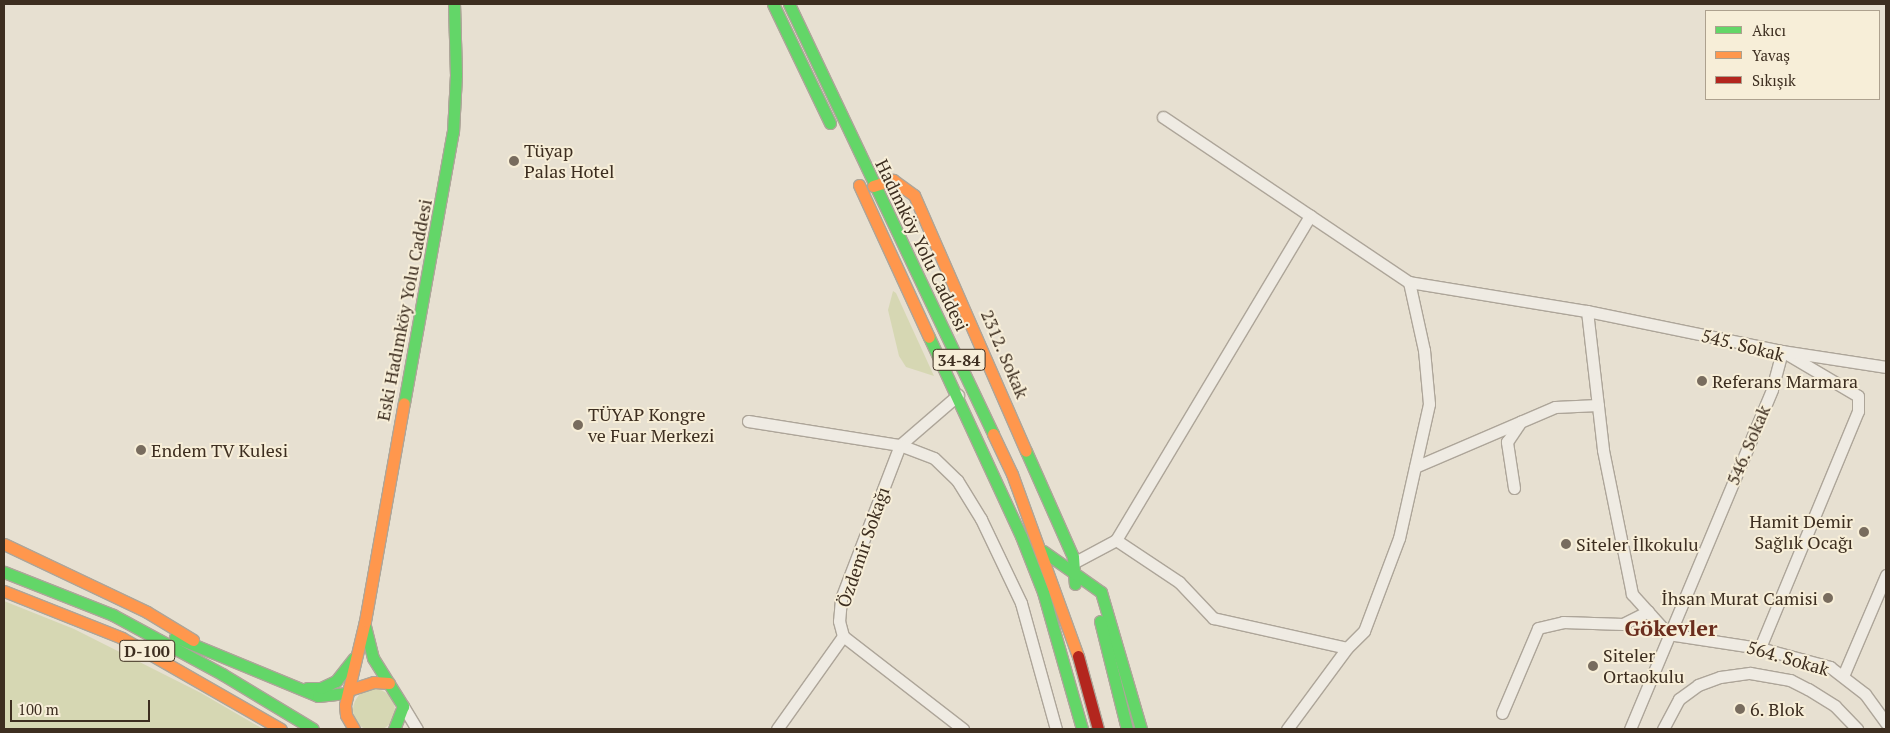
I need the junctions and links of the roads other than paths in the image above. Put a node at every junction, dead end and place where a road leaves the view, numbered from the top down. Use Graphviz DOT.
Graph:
graph roads {
  1 [pos="454,4"];
  2 [pos="773,4"];
  3 [pos="789,4"];
  4 [pos="1163,117"];
  5 [pos="835,134"];
  6 [pos="854,174"];
  7 [pos="873,186"];
  8 [pos="1310,216"];
  9 [pos="1409,282"];
  10 [pos="1587,310"];
  11 [pos="1782,351"];
  12 [pos="1886,367"];
  13 [pos="958,395"];
  14 [pos="1598,405"];
  15 [pos="748,421"];
  16 [pos="1521,421"];
  17 [pos="900,445"];
  18 [pos="1415,467"];
  19 [pos="1514,488"];
  20 [pos="1116,540"];
  21 [pos="4,544"];
  22 [pos="1043,551"];
  23 [pos="24,552"];
  24 [pos="4,555"];
  25 [pos="4,572"];
  26 [pos="1075,573"];
  27 [pos="1886,576"];
  28 [pos="4,591"];
  29 [pos="1648,612"];
  30 [pos="1068,621"];
  31 [pos="127,622"];
  32 [pos="365,622"];
  33 [pos="1668,634"];
  34 [pos="843,636"];
  35 [pos="203,646"];
  36 [pos="1347,648"];
  37 [pos="1760,648"];
  38 [pos="354,658"];
  39 [pos="1843,676"];
  40 [pos="389,683"];
  41 [pos="295,687"];
  42 [pos="349,692"];
  43 [pos="272,702"];
  44 [pos="403,706"];
  45 [pos="1502,713"];
  46 [pos="1886,723"];
  47 [pos="282,729"];
  48 [pos="312,729"];
  49 [pos="354,729"];
  50 [pos="394,729"];
  51 [pos="417,729"];
  52 [pos="777,729"];
  53 [pos="963,729"];
  54 [pos="1056,729"];
  55 [pos="1082,729"];
  56 [pos="1098,729"];
  57 [pos="1127,729"];
  58 [pos="1141,729"];
  59 [pos="1287,729"];
  60 [pos="1630,729"];
  61 [pos="1663,729"];
  62 [pos="1857,729"];
  1 -- 32 [label="main road, Eski Hadımköy Yolu Caddesi"];
  2 -- 5 [label="main road"];
  3 -- 7 [label="main road, Hadımköy Yolu Caddesi / 34-84"];
  4 -- 8 [label="street"];
  6 -- 13 [label="main road, Hadımköy Yolu Caddesi / 34-84"];
  7 -- 22 [label="main road, Hadımköy Yolu Caddesi / 34-84"];
  7 -- 26 [label="main road, 2312. Sokak"];
  8 -- 9 [label="street"];
  8 -- 20 [label="street"];
  9 -- 10 [label="street, 545. Sokak"];
  9 -- 18 [label="street"];
  10 -- 11 [label="street, 545. Sokak"];
  10 -- 14 [label="street"];
  11 -- 12 [label="street"];
  11 -- 33 [label="street, 546. Sokak"];
  11 -- 37 [label="street, 545. Sokak"];
  13 -- 17 [label="street, Özdemir Sokağı"];
  13 -- 55 [label="main road, Hadımköy Yolu Caddesi / 34-84"];
  14 -- 16 [label="street"];
  14 -- 29 [label="street"];
  15 -- 17 [label="street"];
  16 -- 18 [label="street"];
  16 -- 19 [label="street"];
  17 -- 34 [label="street, Özdemir Sokağı"];
  17 -- 54 [label="street"];
  18 -- 36 [label="street"];
  20 -- 26 [label="street"];
  20 -- 36 [label="street"];
  21 -- 23 [label="main road"];
  22 -- 26 [label="main road, 2312. Sokak"];
  22 -- 30 [label="main road, Hadımköy Yolu Caddesi / 34-84"];
  23 -- 24 [label="main road"];
  23 -- 35 [label="main road"];
  25 -- 31 [label="main road, D-100"];
  26 -- 30 [label="main road"];
  26 -- 57 [label="main road, 2312. Sokak"];
  26 -- 58 [label="main road, 2312. Sokak"];
  27 -- 39 [label="street"];
  28 -- 47 [label="main road, D-100"];
  29 -- 33 [label="street"];
  29 -- 45 [label="street"];
  30 -- 56 [label="main road, Hadımköy Yolu Caddesi / 34-84"];
  31 -- 35 [label="main road"];
  31 -- 43 [label="main road, D-100"];
  32 -- 38 [label="main road, Eski Hadımköy Yolu Caddesi"];
  32 -- 40 [label="main road, Eski Hadımköy Yolu Caddesi"];
  33 -- 37 [label="street, 564. Sokak"];
  33 -- 60 [label="street, 546. Sokak"];
  34 -- 52 [label="street"];
  34 -- 53 [label="street"];
  35 -- 41 [label="main road"];
  35 -- 43 [label="main road"];
  36 -- 59 [label="street"];
  37 -- 39 [label="street, 564. Sokak"];
  38 -- 41 [label="main road"];
  38 -- 42 [label="main road, Eski Hadımköy Yolu Caddesi"];
  39 -- 46 [label="street, 564. Sokak"];
  40 -- 42 [label="main road"];
  40 -- 44 [label="main road, Eski Hadımköy Yolu Caddesi"];
  41 -- 42 [label="main road"];
  42 -- 49 [label="main road, Eski Hadımköy Yolu Caddesi"];
  43 -- 48 [label="main road, D-100"];
  44 -- 50 [label="main road"];
  44 -- 51 [label="street, Eski Hadımköy Yolu Caddesi"];
  61 -- 62 [label="street"];
}
